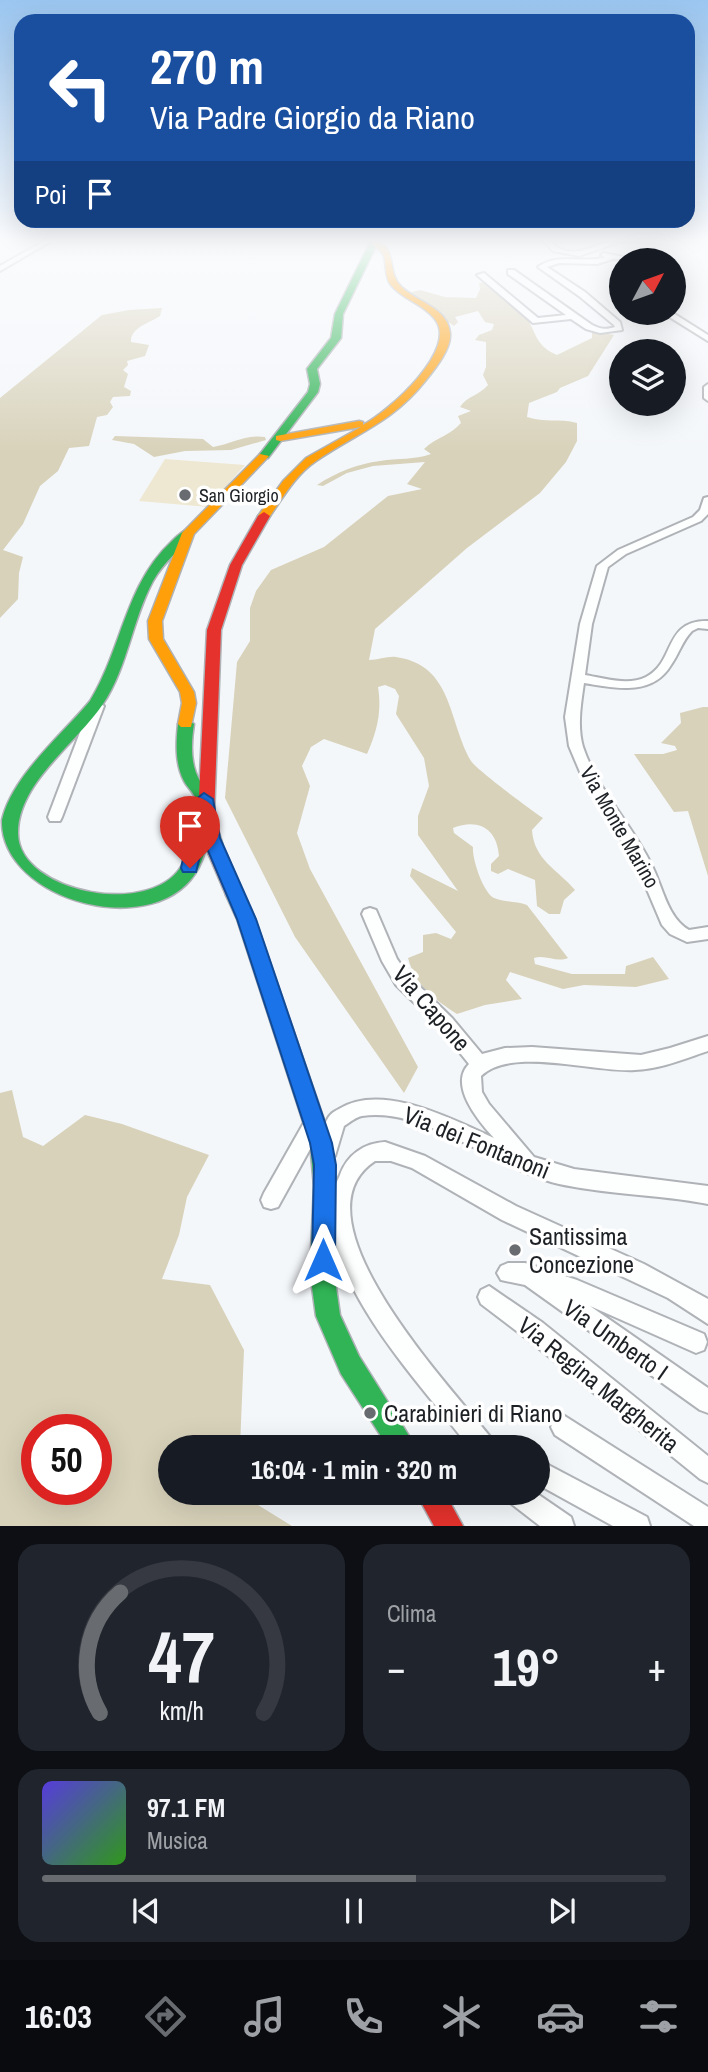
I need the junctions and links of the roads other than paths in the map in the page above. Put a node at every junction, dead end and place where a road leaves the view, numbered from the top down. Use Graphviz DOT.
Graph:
graph roads {
  1 [pos="340,311"];
  2 [pos="429,311"];
  3 [pos="524,311"];
  4 [pos="566,311"];
  5 [pos="573,316"];
  6 [pos="686,325"];
  7 [pos="618,326"];
  8 [pos="708,339"];
  9 [pos="708,387"];
  10 [pos="708,398"];
  11 [pos="378,421"];
  12 [pos="280,438"];
  13 [pos="708,502"];
  14 [pos="188,533"];
  15 [pos="708,625"];
  16 [pos="579,678"];
  17 [pos="100,698"];
  18 [pos="204,799"];
  19 [pos="55,817"];
  20 [pos="370,914"];
  21 [pos="708,933"];
  22 [pos="708,1043"];
  23 [pos="478,1062"];
  24 [pos="315,1122"];
  25 [pos="325,1165"];
  26 [pos="530,1166"];
  27 [pos="708,1195"];
  28 [pos="271,1200"];
  29 [pos="333,1218"];
  30 [pos="489,1297"];
  31 [pos="708,1313"];
  32 [pos="696,1342"];
  33 [pos="708,1402"];
  34 [pos="563,1427"];
  35 [pos="396,1435"];
  36 [pos="478,1435"];
  37 [pos="708,1471"];
  38 [pos="550,1478"];
  39 [pos="437,1505"];
  40 [pos="531,1505"];
  41 [pos="708,1521"];
  42 [pos="449,1526"];
  43 [pos="562,1526"];
  44 [pos="638,1526"];
  1 -- 12 [label="street"];
  2 -- 11 [label="street"];
  3 -- 5 [label="street"];
  4 -- 5 [label="street"];
  5 -- 7 [label="street"];
  6 -- 8 [label="street"];
  9 -- 10 [label="street"];
  11 -- 12 [label="street"];
  11 -- 18 [label="street"];
  12 -- 14 [label="street"];
  13 -- 16 [label="street, Via Monte Marino"];
  14 -- 17 [label="street"];
  14 -- 18 [label="street"];
  15 -- 16 [label="street"];
  16 -- 21 [label="street, Via Monte Marino"];
  17 -- 18 [label="street"];
  17 -- 19 [label="street"];
  18 -- 24 [label="street"];
  20 -- 23 [label="street, Via Capone"];
  22 -- 23 [label="street"];
  23 -- 26 [label="street"];
  24 -- 25 [label="street"];
  24 -- 28 [label="street"];
  25 -- 26 [label="street, Via dei Fontanoni"];
  25 -- 29 [label="street"];
  26 -- 27 [label="street, Via dei Fontanoni"];
  29 -- 31 [label="street"];
  29 -- 35 [label="street"];
  29 -- 36 [label="street"];
  30 -- 37 [label="street, Via Regina Margherita"];
  32 -- 33 [label="street, Via Umberto I"];
  34 -- 41 [label="street"];
  38 -- 44 [label="street"];
  39 -- 42 [label="street"];
  40 -- 43 [label="street"];
}
